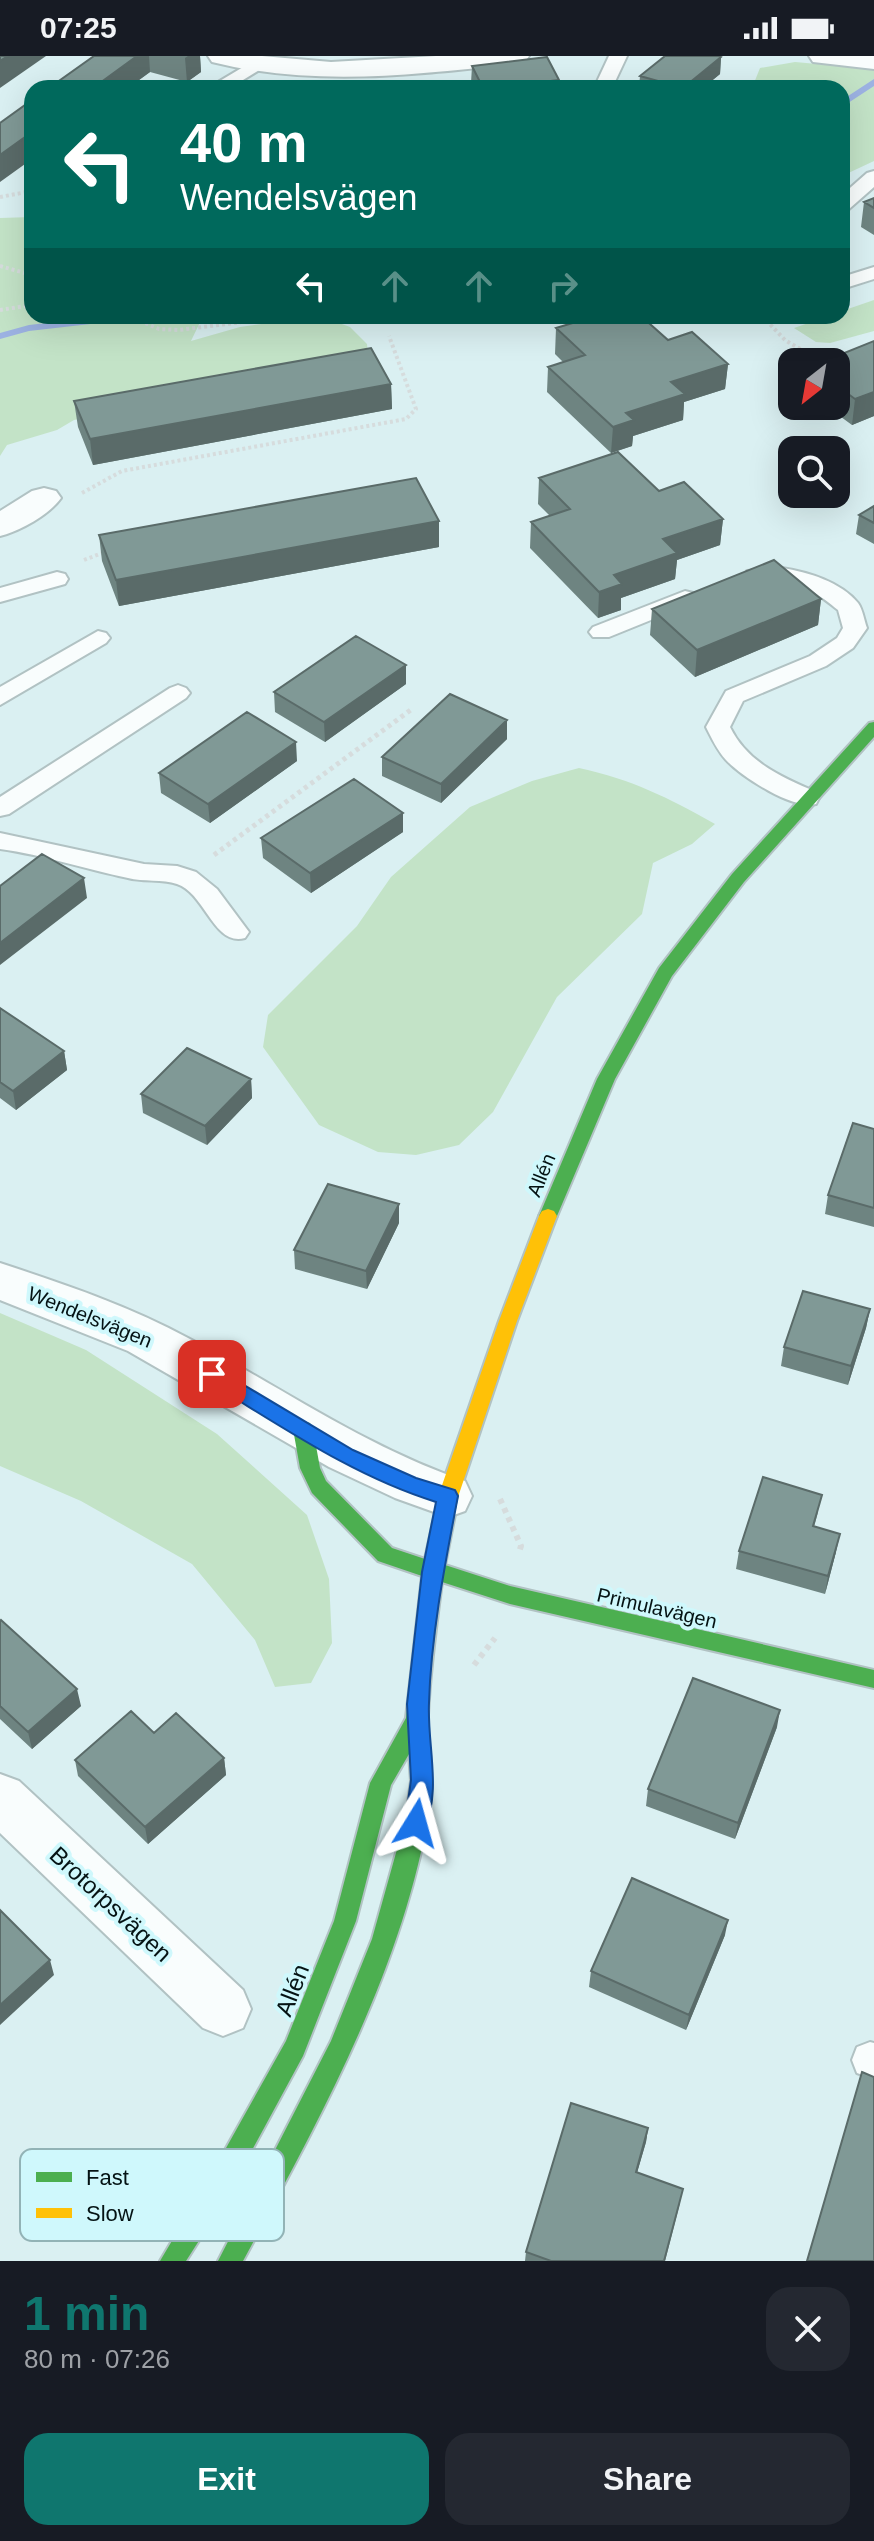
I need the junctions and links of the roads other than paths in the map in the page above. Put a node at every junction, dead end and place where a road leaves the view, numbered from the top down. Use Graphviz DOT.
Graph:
graph roads {
  1 [pos="222,56"];
  2 [pos="515,56"];
  3 [pos="618,56"];
  4 [pos="823,56"];
  5 [pos="865,59"];
  6 [pos="268,63"];
  7 [pos="233,80"];
  8 [pos="607,80"];
  9 [pos="874,177"];
  10 [pos="850,198"];
  11 [pos="874,273"];
  12 [pos="850,280"];
  13 [pos="44,498"];
  14 [pos="0,526"];
  15 [pos="734,578"];
  16 [pos="57,579"];
  17 [pos="705,590"];
  18 [pos="0,595"];
  19 [pos="601,632"];
  20 [pos="98,638"];
  21 [pos="178,693"];
  22 [pos="0,697"];
  23 [pos="874,727"];
  24 [pos="807,798"];
  25 [pos="0,808"];
  26 [pos="0,841"];
  27 [pos="32,844"];
  28 [pos="22,871"];
  29 [pos="236,932"];
  30 [pos="0,1281"];
  31 [pos="303,1429"];
  32 [pos="448,1496"];
  33 [pos="433,1572"];
  34 [pos="874,1679"];
  35 [pos="417,1719"];
  36 [pos="0,1798"];
  37 [pos="223,2009"];
  38 [pos="239,2149"];
  39 [pos="284,2162"];
  40 [pos="185,2241"];
  41 [pos="241,2241"];
  42 [pos="172,2261"];
  43 [pos="230,2261"];
  1 -- 6 [label="street"];
  2 -- 6 [label="street"];
  3 -- 8 [label="lane"];
  4 -- 5 [label="street"];
  6 -- 7 [label="lane"];
  9 -- 10 [label="lane"];
  11 -- 12 [label="lane"];
  13 -- 14 [label="street"];
  15 -- 24 [label="lane"];
  16 -- 18 [label="lane"];
  17 -- 19 [label="lane"];
  20 -- 22 [label="lane"];
  21 -- 25 [label="lane"];
  23 -- 24 [label="street, Allén"];
  24 -- 32 [label="street, Allén"];
  26 -- 27 [label="lane"];
  27 -- 28 [label="lane"];
  27 -- 29 [label="lane"];
  30 -- 31 [label="street, Wendelsvägen"];
  31 -- 32 [label="street, Wendelsvägen"];
  31 -- 33 [label="street"];
  32 -- 33 [label="street, Allén"];
  33 -- 34 [label="street, Primulavägen"];
  33 -- 35 [label="street, Allén"];
  35 -- 38 [label="street, Allén"];
  35 -- 39 [label="street, Allén"];
  36 -- 37 [label="street, Brotorpsvägen"];
  40 -- 42 [label="street, Allén"];
  41 -- 43 [label="street, Allén"];
}
